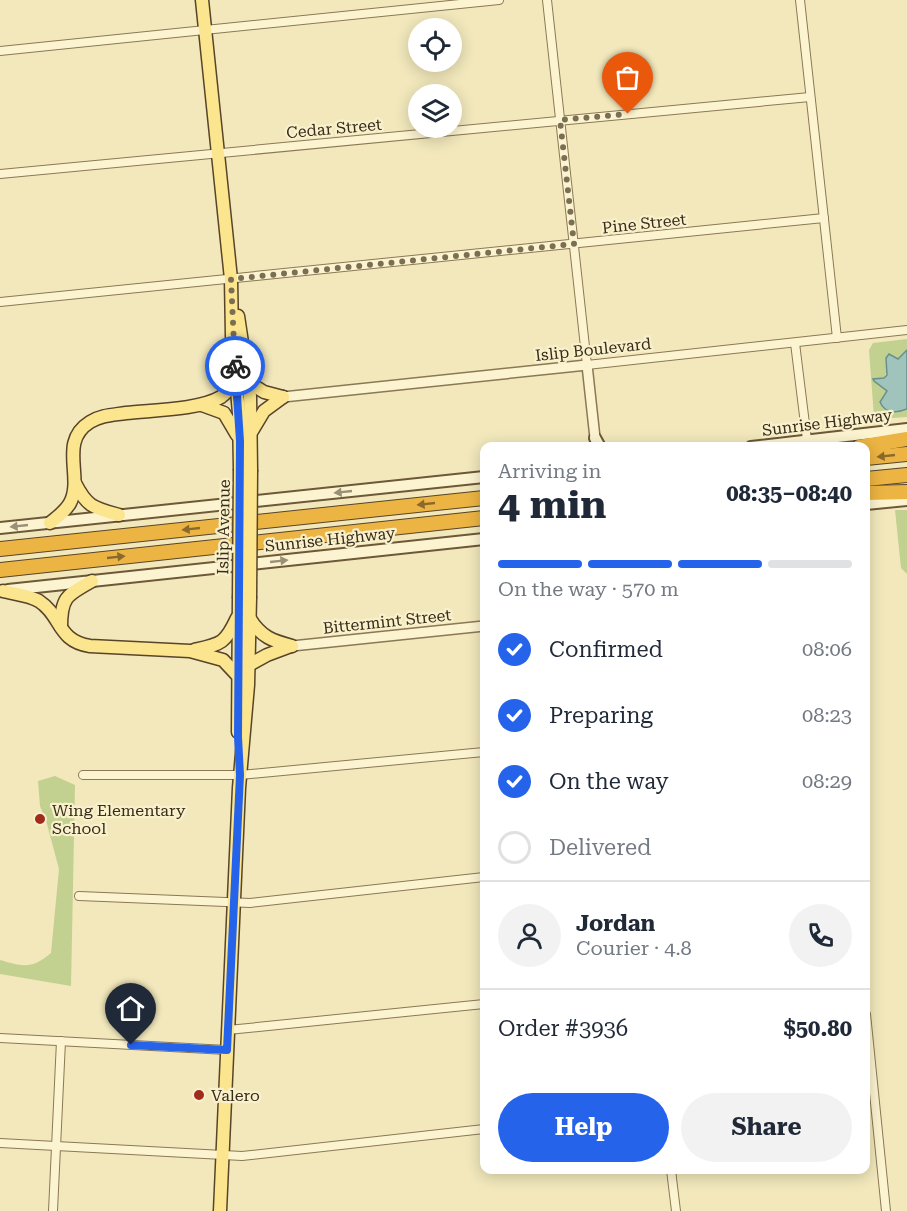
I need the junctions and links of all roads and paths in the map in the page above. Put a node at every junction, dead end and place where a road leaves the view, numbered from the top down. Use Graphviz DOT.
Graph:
graph roads {
  1 [pos="202,0"];
  2 [pos="499,0"];
  3 [pos="547,0"];
  4 [pos="800,0"];
  5 [pos="205,30"];
  6 [pos="0,51"];
  7 [pos="810,97"];
  8 [pos="560,120"];
  9 [pos="218,153"];
  10 [pos="0,174"];
  11 [pos="824,218"];
  12 [pos="574,244"];
  13 [pos="231,279"];
  14 [pos="0,302"];
  15 [pos="907,330"];
  16 [pos="837,338"];
  17 [pos="795,343"];
  18 [pos="586,365"];
  19 [pos="242,380"];
  20 [pos="283,397"];
  21 [pos="202,405"];
  22 [pos="907,429"];
  23 [pos="251,432"];
  24 [pos="907,439"];
  25 [pos="807,440"];
  26 [pos="240,441"];
  27 [pos="595,442"];
  28 [pos="791,442"];
  29 [pos="870,445"];
  30 [pos="907,454"];
  31 [pos="870,458"];
  32 [pos="246,469"];
  33 [pos="907,475"];
  34 [pos="480,477"];
  35 [pos="870,479"];
  36 [pos="74,482"];
  37 [pos="907,492"];
  38 [pos="870,493"];
  39 [pos="480,498"];
  40 [pos="907,500"];
  41 [pos="870,504"];
  42 [pos="119,515"];
  43 [pos="480,519"];
  44 [pos="50,523"];
  45 [pos="0,528"];
  46 [pos="480,539"];
  47 [pos="0,549"];
  48 [pos="0,570"];
  49 [pos="92,581"];
  50 [pos="2,591"];
  51 [pos="244,617"];
  52 [pos="480,626"];
  53 [pos="60,628"];
  54 [pos="292,646"];
  55 [pos="190,651"];
  56 [pos="249,665"];
  57 [pos="238,676"];
  58 [pos="480,752"];
  59 [pos="83,775"];
  60 [pos="240,775"];
  61 [pos="480,877"];
  62 [pos="79,896"];
  63 [pos="234,902"];
  64 [pos="480,1004"];
  65 [pos="228,1030"];
  66 [pos="0,1038"];
  67 [pos="62,1041"];
  68 [pos="227,1050"];
  69 [pos="870,1095"];
  70 [pos="480,1129"];
  71 [pos="0,1143"];
  72 [pos="56,1146"];
  73 [pos="223,1154"];
  74 [pos="671,1174"];
  75 [pos="53,1211"];
  76 [pos="220,1211"];
  77 [pos="676,1211"];
  78 [pos="886,1211"];
  1 -- 5 [label="main road, Islip Avenue"];
  2 -- 5 [label="street"];
  3 -- 8 [label="street"];
  4 -- 7 [label="street"];
  5 -- 6 [label="street"];
  5 -- 9 [label="main road, Islip Avenue"];
  7 -- 8 [label="street, Cedar Street"];
  7 -- 11 [label="street"];
  8 -- 9 [label="street, Cedar Street"];
  8 -- 12 [label="street"];
  9 -- 10 [label="street, Cedar Street"];
  9 -- 13 [label="main road, Islip Avenue"];
  11 -- 12 [label="street, Pine Street"];
  11 -- 16 [label="street"];
  12 -- 13 [label="street, Pine Street"];
  12 -- 18 [label="street"];
  13 -- 14 [label="street, Pine Street"];
  13 -- 19 [label="main road, Islip Avenue"];
  15 -- 16 [label="street, Islip Boulevard"];
  16 -- 17 [label="street, Islip Boulevard"];
  17 -- 18 [label="street, Islip Boulevard"];
  17 -- 25 [label="street"];
  18 -- 20 [label="street, Islip Boulevard"];
  18 -- 27 [label="street"];
  19 -- 20 [label="main road"];
  19 -- 21 [label="main road"];
  19 -- 23 [label="main road, Islip Avenue"];
  19 -- 26 [label="main road, Islip Avenue"];
  20 -- 23 [label="main road"];
  21 -- 26 [label="main road"];
  21 -- 36 [label="main road"];
  22 -- 25 [label="main road, Sunrise Highway"];
  23 -- 32 [label="main road, Islip Avenue"];
  24 -- 29 [label="highway"];
  25 -- 28 [label="main road, Sunrise Highway"];
  26 -- 32 [label="main road, Islip Avenue"];
  30 -- 31 [label="highway, one-way"];
  32 -- 51 [label="main road, Islip Avenue, bridge"];
  33 -- 35 [label="highway"];
  34 -- 42 [label="main road, one-way"];
  36 -- 42 [label="main road"];
  36 -- 44 [label="main road"];
  37 -- 38 [label="highway"];
  39 -- 47 [label="highway, Sunrise Highway, one-way"];
  40 -- 41 [label="main road"];
  42 -- 44 [label="main road"];
  48 -- 43 [label="highway, Sunrise Highway, one-way"];
  44 -- 45 [label="main road, one-way"];
  49 -- 46 [label="main road, Sunrise Highway, one-way"];
  49 -- 50 [label="main road, Sunrise Highway"];
  49 -- 53 [label="main road"];
  50 -- 53 [label="main road"];
  51 -- 54 [label="main road"];
  51 -- 55 [label="main road"];
  51 -- 56 [label="main road, Islip Avenue"];
  51 -- 57 [label="main road, Islip Avenue"];
  52 -- 54 [label="street, Bittermint Street"];
  53 -- 55 [label="main road"];
  54 -- 56 [label="main road"];
  55 -- 57 [label="main road"];
  56 -- 60 [label="main road, Islip Avenue"];
  57 -- 60 [label="main road, Islip Avenue"];
  58 -- 60 [label="street"];
  59 -- 60 [label="street"];
  60 -- 63 [label="main road, Islip Avenue"];
  61 -- 63 [label="street"];
  62 -- 63 [label="street"];
  63 -- 65 [label="main road, Islip Avenue"];
  64 -- 65 [label="street"];
  65 -- 68 [label="main road, Islip Avenue"];
  66 -- 67 [label="street"];
  67 -- 68 [label="street"];
  67 -- 72 [label="street"];
  68 -- 73 [label="main road, Islip Avenue"];
  69 -- 78 [label="street"];
  70 -- 73 [label="street"];
  71 -- 72 [label="street"];
  72 -- 73 [label="street"];
  72 -- 75 [label="street"];
  73 -- 76 [label="main road, Islip Avenue"];
  74 -- 77 [label="street"];
}
